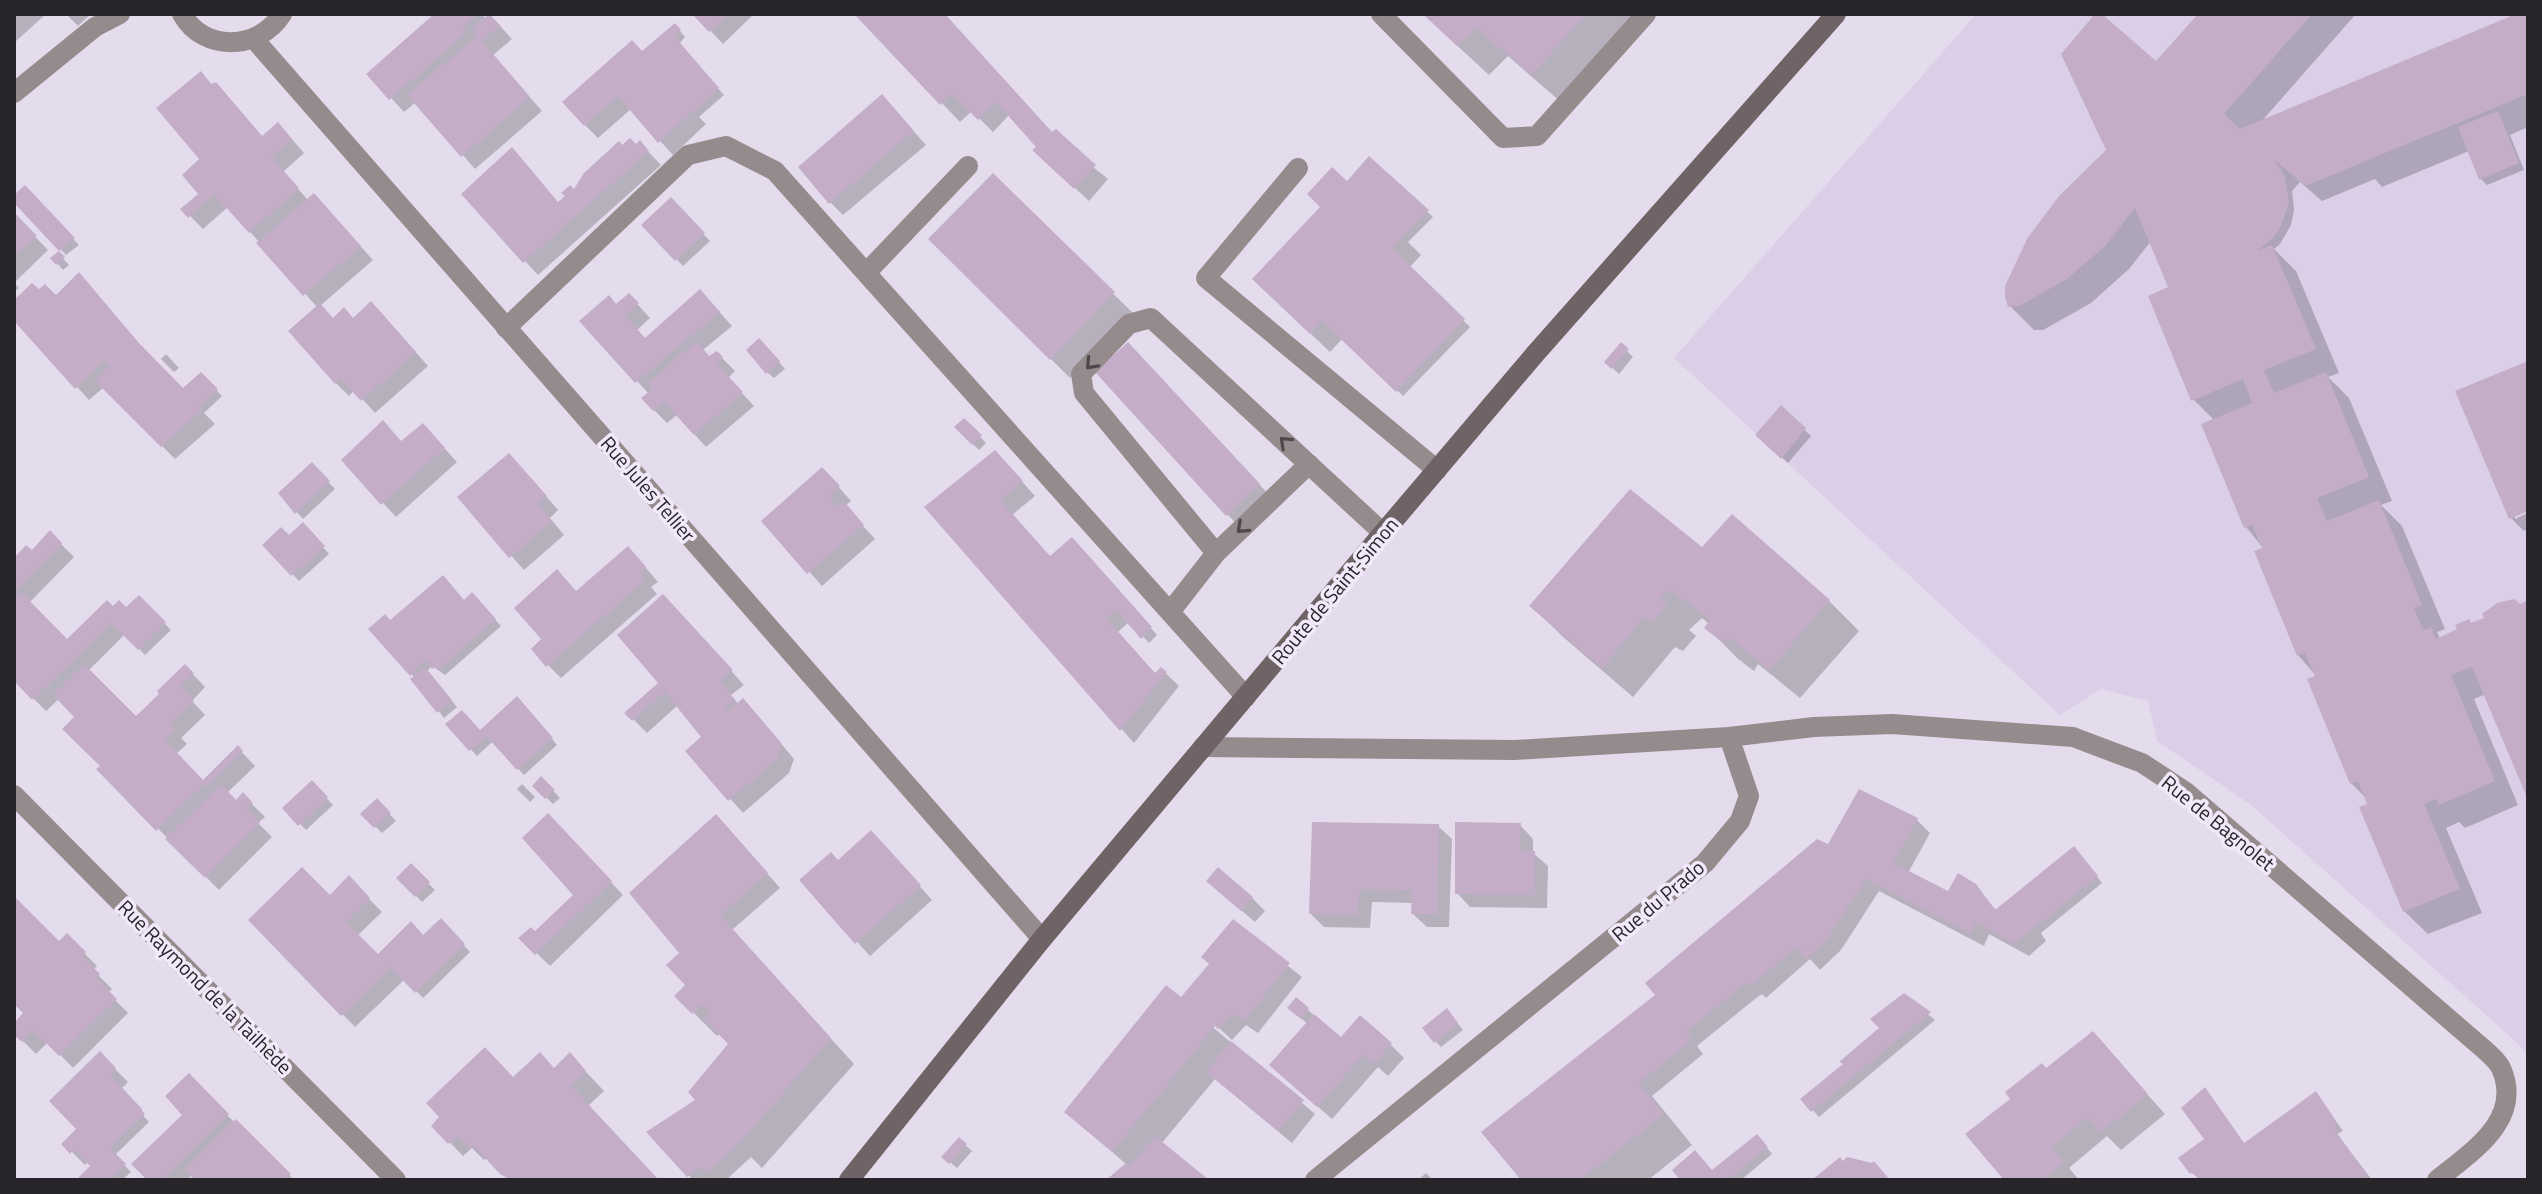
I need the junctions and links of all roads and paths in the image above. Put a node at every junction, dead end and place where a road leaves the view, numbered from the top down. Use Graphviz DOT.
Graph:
graph roads {
  1 [pos="120,14"];
  2 [pos="182,14"];
  3 [pos="282,14"];
  4 [pos="1381,14"];
  5 [pos="1646,14"];
  6 [pos="1836,14"];
  7 [pos="254,39"];
  8 [pos="14,93"];
  9 [pos="968,166"];
  10 [pos="1298,168"];
  11 [pos="866,273"];
  12 [pos="506,328"];
  13 [pos="1309,464"];
  14 [pos="1437,470"];
  15 [pos="1383,533"];
  16 [pos="1216,553"];
  17 [pos="1170,612"];
  18 [pos="1246,697"];
  19 [pos="1729,737"];
  20 [pos="1203,747"];
  21 [pos="14,795"];
  22 [pos="1042,939"];
  23 [pos="396,1180"];
  24 [pos="849,1180"];
  25 [pos="1315,1180"];
  26 [pos="2437,1180"];
  1 -- 8 [label="street"];
  2 -- 7 [label="street"];
  3 -- 7 [label="street"];
  4 -- 5 [label="street"];
  6 -- 14 [label="main road, Route de Saint-Simon"];
  7 -- 12 [label="street, Rue Jules Tellier"];
  9 -- 11 [label="street"];
  10 -- 14 [label="street"];
  11 -- 12 [label="street"];
  11 -- 17 [label="street"];
  12 -- 22 [label="street, Rue Jules Tellier"];
  13 -- 15 [label="street"];
  13 -- 16 [label="street, one-way"];
  13 -- 16 [label="street, one-way"];
  14 -- 15 [label="main road, Route de Saint-Simon"];
  15 -- 18 [label="main road, Route de Saint-Simon"];
  16 -- 17 [label="street"];
  17 -- 18 [label="street"];
  18 -- 20 [label="main road, Route de Saint-Simon"];
  19 -- 20 [label="street"];
  19 -- 25 [label="street, Rue du Prado"];
  19 -- 26 [label="street, Rue de Bagnolet"];
  20 -- 22 [label="main road, Route de Saint-Simon"];
  21 -- 23 [label="street, Rue Raymond de la Tailhède"];
  22 -- 24 [label="main road, Route de Saint-Simon"];
}
